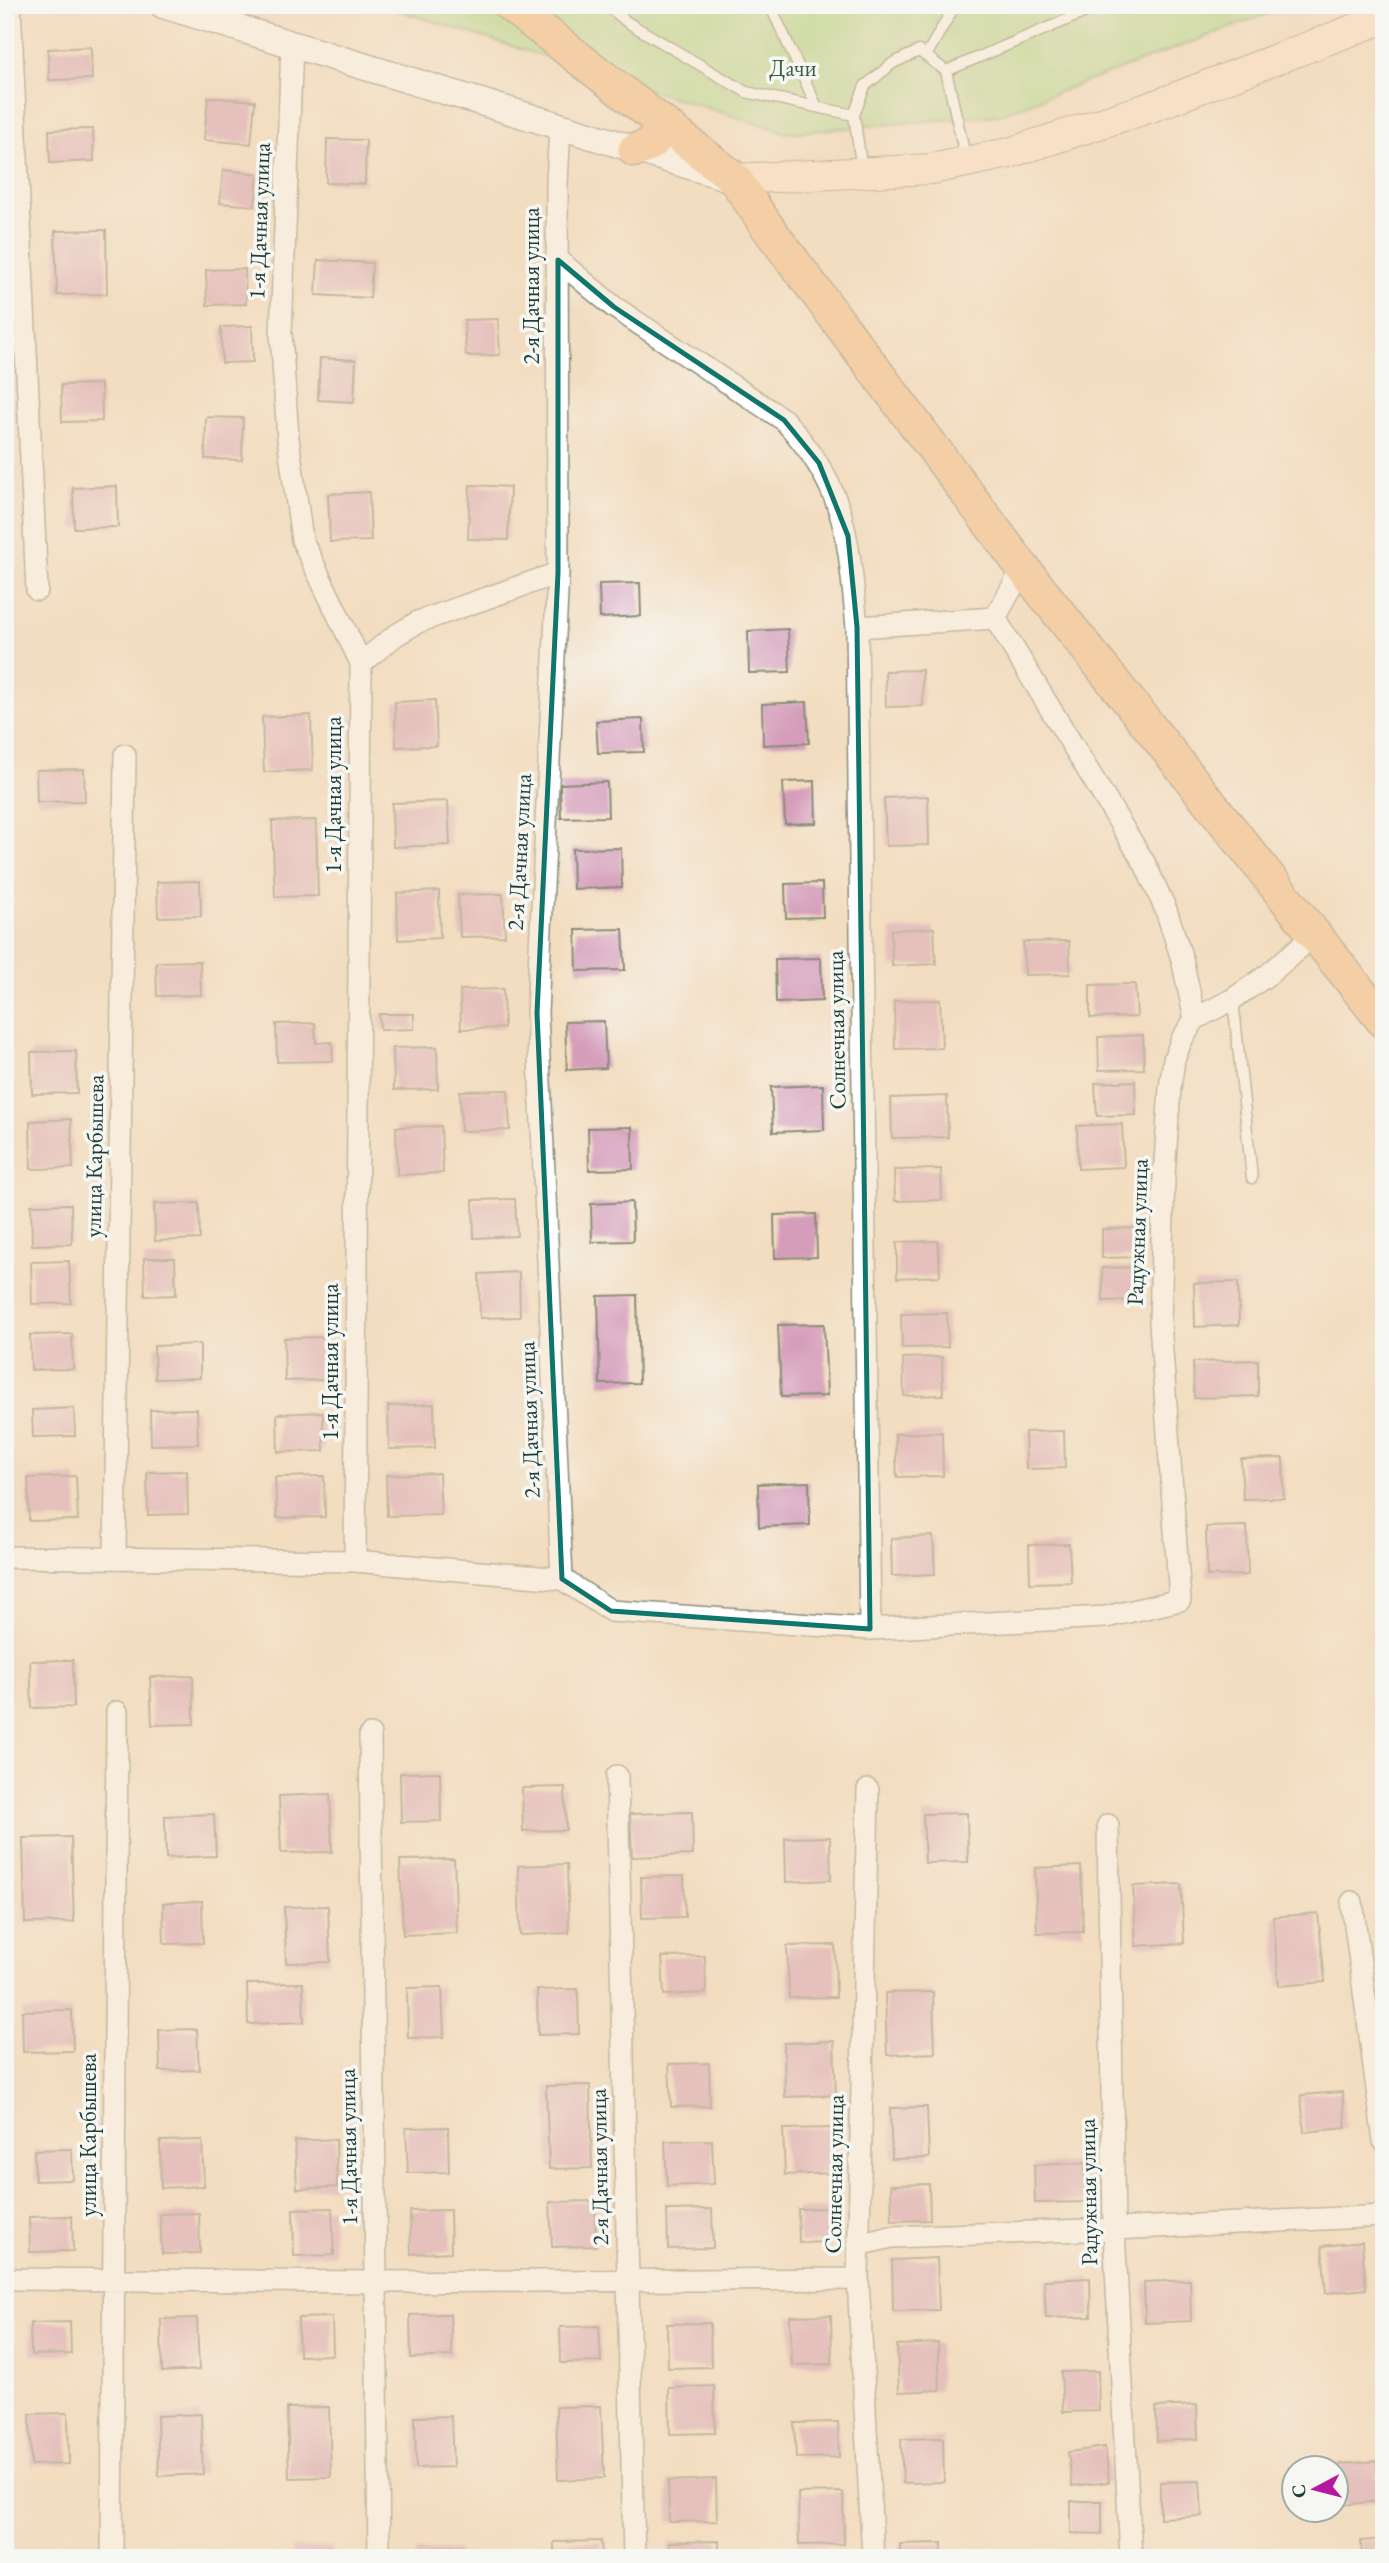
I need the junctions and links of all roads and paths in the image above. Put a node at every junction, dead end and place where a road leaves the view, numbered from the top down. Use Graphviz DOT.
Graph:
graph roads {
  1 [pos="10,5"];
  2 [pos="163,5"];
  3 [pos="510,5"];
  4 [pos="607,5"];
  5 [pos="770,5"];
  6 [pos="955,5"];
  7 [pos="1102,5"];
  8 [pos="1384,18"];
  9 [pos="292,44"];
  10 [pos="926,56"];
  11 [pos="946,71"];
  12 [pos="817,107"];
  13 [pos="854,115"];
  14 [pos="658,120"];
  15 [pos="560,126"];
  16 [pos="635,150"];
  17 [pos="966,162"];
  18 [pos="862,172"];
  19 [pos="735,179"];
  20 [pos="558,260"];
  21 [pos="1023,568"];
  22 [pos="558,573"];
  23 [pos="37,590"];
  24 [pos="995,618"];
  25 [pos="857,627"];
  26 [pos="360,663"];
  27 [pos="125,755"];
  28 [pos="1315,934"];
  29 [pos="1233,999"];
  30 [pos="1195,1019"];
  31 [pos="1384,1022"];
  32 [pos="1252,1178"];
  33 [pos="5,1557"];
  34 [pos="116,1557"];
  35 [pos="355,1561"];
  36 [pos="562,1579"];
  37 [pos="870,1629"];
  38 [pos="117,1712"];
  39 [pos="370,1735"];
  40 [pos="617,1776"];
  41 [pos="868,1790"];
  42 [pos="1108,1825"];
  43 [pos="1352,1902"];
  44 [pos="1384,2141"];
  45 [pos="1384,2216"];
  46 [pos="1114,2230"];
  47 [pos="858,2245"];
  48 [pos="5,2279"];
  49 [pos="858,2280"];
  50 [pos="114,2281"];
  51 [pos="376,2282"];
  52 [pos="628,2282"];
  53 [pos="112,2558"];
  54 [pos="379,2558"];
  55 [pos="634,2558"];
  56 [pos="873,2558"];
  57 [pos="1131,2558"];
  1 -- 23 [label="street"];
  2 -- 9 [label="street"];
  3 -- 14 [label="main road"];
  4 -- 12 [label="lane"];
  5 -- 12 [label="lane"];
  6 -- 10 [label="lane"];
  7 -- 11 [label="lane"];
  8 -- 17 [label="main road"];
  9 -- 15 [label="street"];
  9 -- 26 [label="street, 1-я Дачная улица"];
  10 -- 11 [label="lane"];
  10 -- 13 [label="lane"];
  11 -- 17 [label="lane"];
  12 -- 13 [label="lane"];
  13 -- 18 [label="lane"];
  14 -- 16 [label="main road"];
  14 -- 19 [label="main road"];
  15 -- 16 [label="street"];
  15 -- 20 [label="street, 2-я Дачная улица"];
  16 -- 19 [label="street"];
  17 -- 18 [label="main road"];
  18 -- 19 [label="main road"];
  19 -- 21 [label="main road"];
  20 -- 22 [label="street, 2-я Дачная улица"];
  20 -- 25 [label="street, Солнечная улица"];
  21 -- 24 [label="street"];
  21 -- 28 [label="main road"];
  22 -- 26 [label="street"];
  22 -- 36 [label="street, 2-я Дачная улица"];
  24 -- 25 [label="street"];
  24 -- 30 [label="street"];
  25 -- 37 [label="street, Солнечная улица"];
  26 -- 35 [label="street, 1-я Дачная улица"];
  27 -- 34 [label="street, улица Карбышева"];
  28 -- 29 [label="street"];
  28 -- 31 [label="main road"];
  29 -- 30 [label="street"];
  29 -- 32 [label="lane"];
  30 -- 37 [label="street, Радужная улица"];
  33 -- 34 [label="street"];
  34 -- 35 [label="street"];
  35 -- 36 [label="street"];
  36 -- 37 [label="street"];
  38 -- 50 [label="street, улица Карбышева"];
  39 -- 51 [label="street, 1-я Дачная улица"];
  40 -- 52 [label="street, 2-я Дачная улица"];
  41 -- 47 [label="street, Солнечная улица"];
  42 -- 46 [label="street, Радужная улица"];
  43 -- 44 [label="street"];
  45 -- 46 [label="street"];
  46 -- 47 [label="street"];
  46 -- 57 [label="street, Радужная улица"];
  47 -- 49 [label="street, Солнечная улица"];
  48 -- 50 [label="street"];
  49 -- 52 [label="street"];
  49 -- 56 [label="street, Солнечная улица"];
  50 -- 51 [label="street"];
  50 -- 53 [label="street, улица Карбышева"];
  51 -- 52 [label="street"];
  51 -- 54 [label="street, 1-я Дачная улица"];
  52 -- 55 [label="street, 2-я Дачная улица"];
}
